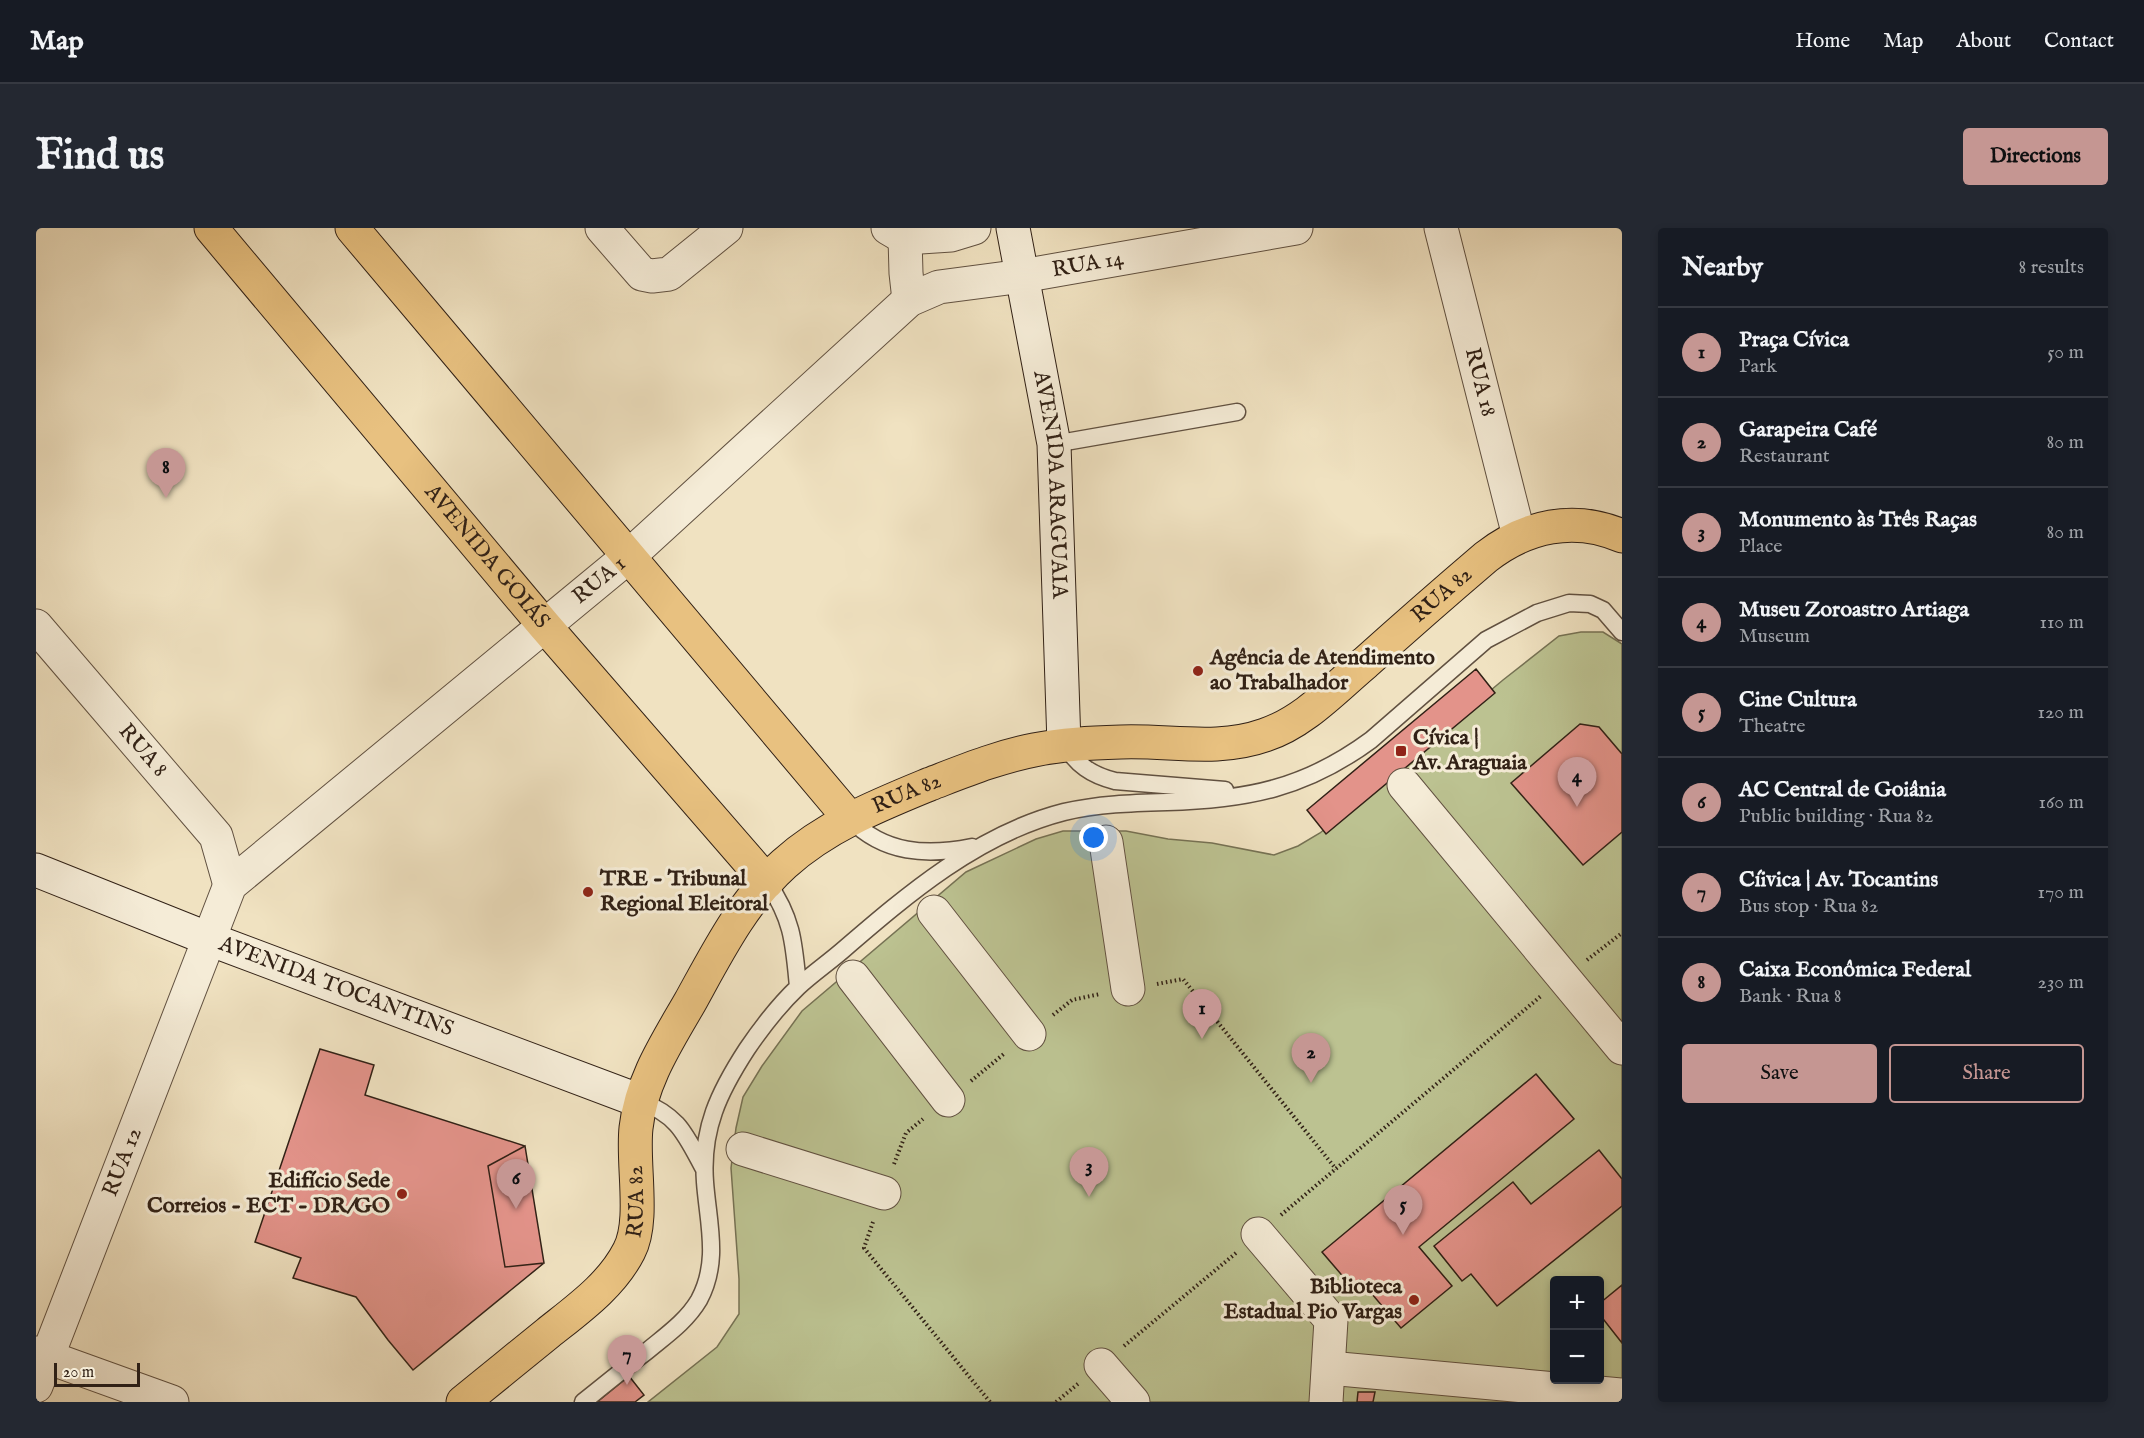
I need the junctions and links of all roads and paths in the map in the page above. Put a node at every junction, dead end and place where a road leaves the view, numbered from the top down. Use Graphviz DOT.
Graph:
graph roads {
  1 [pos="211,228"];
  2 [pos="327,228"];
  3 [pos="352,228"];
  4 [pos="602,228"];
  5 [pos="726,228"];
  6 [pos="974,228"];
  7 [pos="1013,228"];
  8 [pos="1296,228"];
  9 [pos="1441,228"];
  10 [pos="896,233"];
  11 [pos="1022,276"];
  12 [pos="909,300"];
  13 [pos="431,322"];
  14 [pos="1236,412"];
  15 [pos="1054,444"];
  16 [pos="1519,536"];
  17 [pos="1622,536"];
  18 [pos="629,556"];
  19 [pos="544,625"];
  20 [pos="36,626"];
  21 [pos="1622,632"];
  22 [pos="1064,744"];
  23 [pos="1404,786"];
  24 [pos="1268,791"];
  25 [pos="850,819"];
  26 [pos="1106,842"];
  27 [pos="988,843"];
  28 [pos="36,870"];
  29 [pos="766,882"];
  30 [pos="230,885"];
  31 [pos="934,912"];
  32 [pos="1622,933"];
  33 [pos="208,939"];
  34 [pos="853,977"];
  35 [pos="1564,977"];
  36 [pos="798,987"];
  37 [pos="1128,989"];
  38 [pos="1029,1034"];
  39 [pos="1622,1047"];
  40 [pos="948,1100"];
  41 [pos="640,1101"];
  42 [pos="743,1149"];
  43 [pos="704,1168"];
  44 [pos="1336,1169"];
  45 [pos="884,1193"];
  46 [pos="1258,1234"];
  47 [pos="40,1365"];
  48 [pos="1101,1365"];
  49 [pos="1329,1368"];
  50 [pos="1622,1395"];
  51 [pos="171,1402"];
  52 [pos="463,1402"];
  53 [pos="583,1402"];
  54 [pos="990,1402"];
  55 [pos="1056,1402"];
  56 [pos="1133,1402"];
  57 [pos="1326,1402"];
  1 -- 19 [label="main road, AVENIDA GOIÁS"];
  2 -- 13 [label="main road"];
  3 -- 13 [label="main road"];
  4 -- 5 [label="street"];
  6 -- 10 [label="street"];
  7 -- 11 [label="street, AVENIDA ARAGUAIA"];
  8 -- 11 [label="street, RUA 14"];
  9 -- 16 [label="street, RUA 18"];
  10 -- 12 [label="street"];
  11 -- 12 [label="street, RUA 1"];
  11 -- 15 [label="street, AVENIDA ARAGUAIA"];
  12 -- 18 [label="street, RUA 1"];
  13 -- 18 [label="main road"];
  14 -- 15 [label="lane"];
  15 -- 22 [label="street, AVENIDA ARAGUAIA"];
  16 -- 17 [label="main road, RUA 82"];
  16 -- 22 [label="main road, RUA 82"];
  18 -- 19 [label="street, RUA 1"];
  18 -- 25 [label="main road"];
  19 -- 29 [label="main road, AVENIDA GOIÁS"];
  19 -- 30 [label="street, RUA 1"];
  20 -- 30 [label="street, RUA 8"];
  21 -- 24 [label="lane"];
  22 -- 24 [label="lane"];
  22 -- 25 [label="main road, RUA 82"];
  23 -- 35 [label="street"];
  24 -- 27 [label="lane"];
  25 -- 27 [label="lane"];
  25 -- 29 [label="main road, RUA 82"];
  26 -- 37 [label="street"];
  27 -- 36 [label="lane"];
  28 -- 33 [label="street, AVENIDA TOCANTINS"];
  29 -- 36 [label="lane"];
  29 -- 41 [label="main road, RUA 82"];
  30 -- 33 [label="street, RUA 1"];
  31 -- 38 [label="street"];
  32 -- 35 [label="path"];
  33 -- 41 [label="street, AVENIDA TOCANTINS"];
  33 -- 47 [label="street, RUA 12"];
  34 -- 40 [label="street"];
  35 -- 39 [label="street"];
  35 -- 44 [label="path"];
  36 -- 43 [label="lane"];
  37 -- 38 [label="path"];
  37 -- 44 [label="path"];
  38 -- 40 [label="path"];
  40 -- 45 [label="path"];
  41 -- 43 [label="lane"];
  41 -- 52 [label="main road, RUA 82"];
  42 -- 45 [label="street"];
  43 -- 53 [label="lane"];
  44 -- 46 [label="path"];
  45 -- 54 [label="path"];
  46 -- 48 [label="path"];
  46 -- 49 [label="street"];
  47 -- 51 [label="street"];
  48 -- 55 [label="path"];
  48 -- 56 [label="street"];
  49 -- 50 [label="street"];
  49 -- 57 [label="street"];
}
